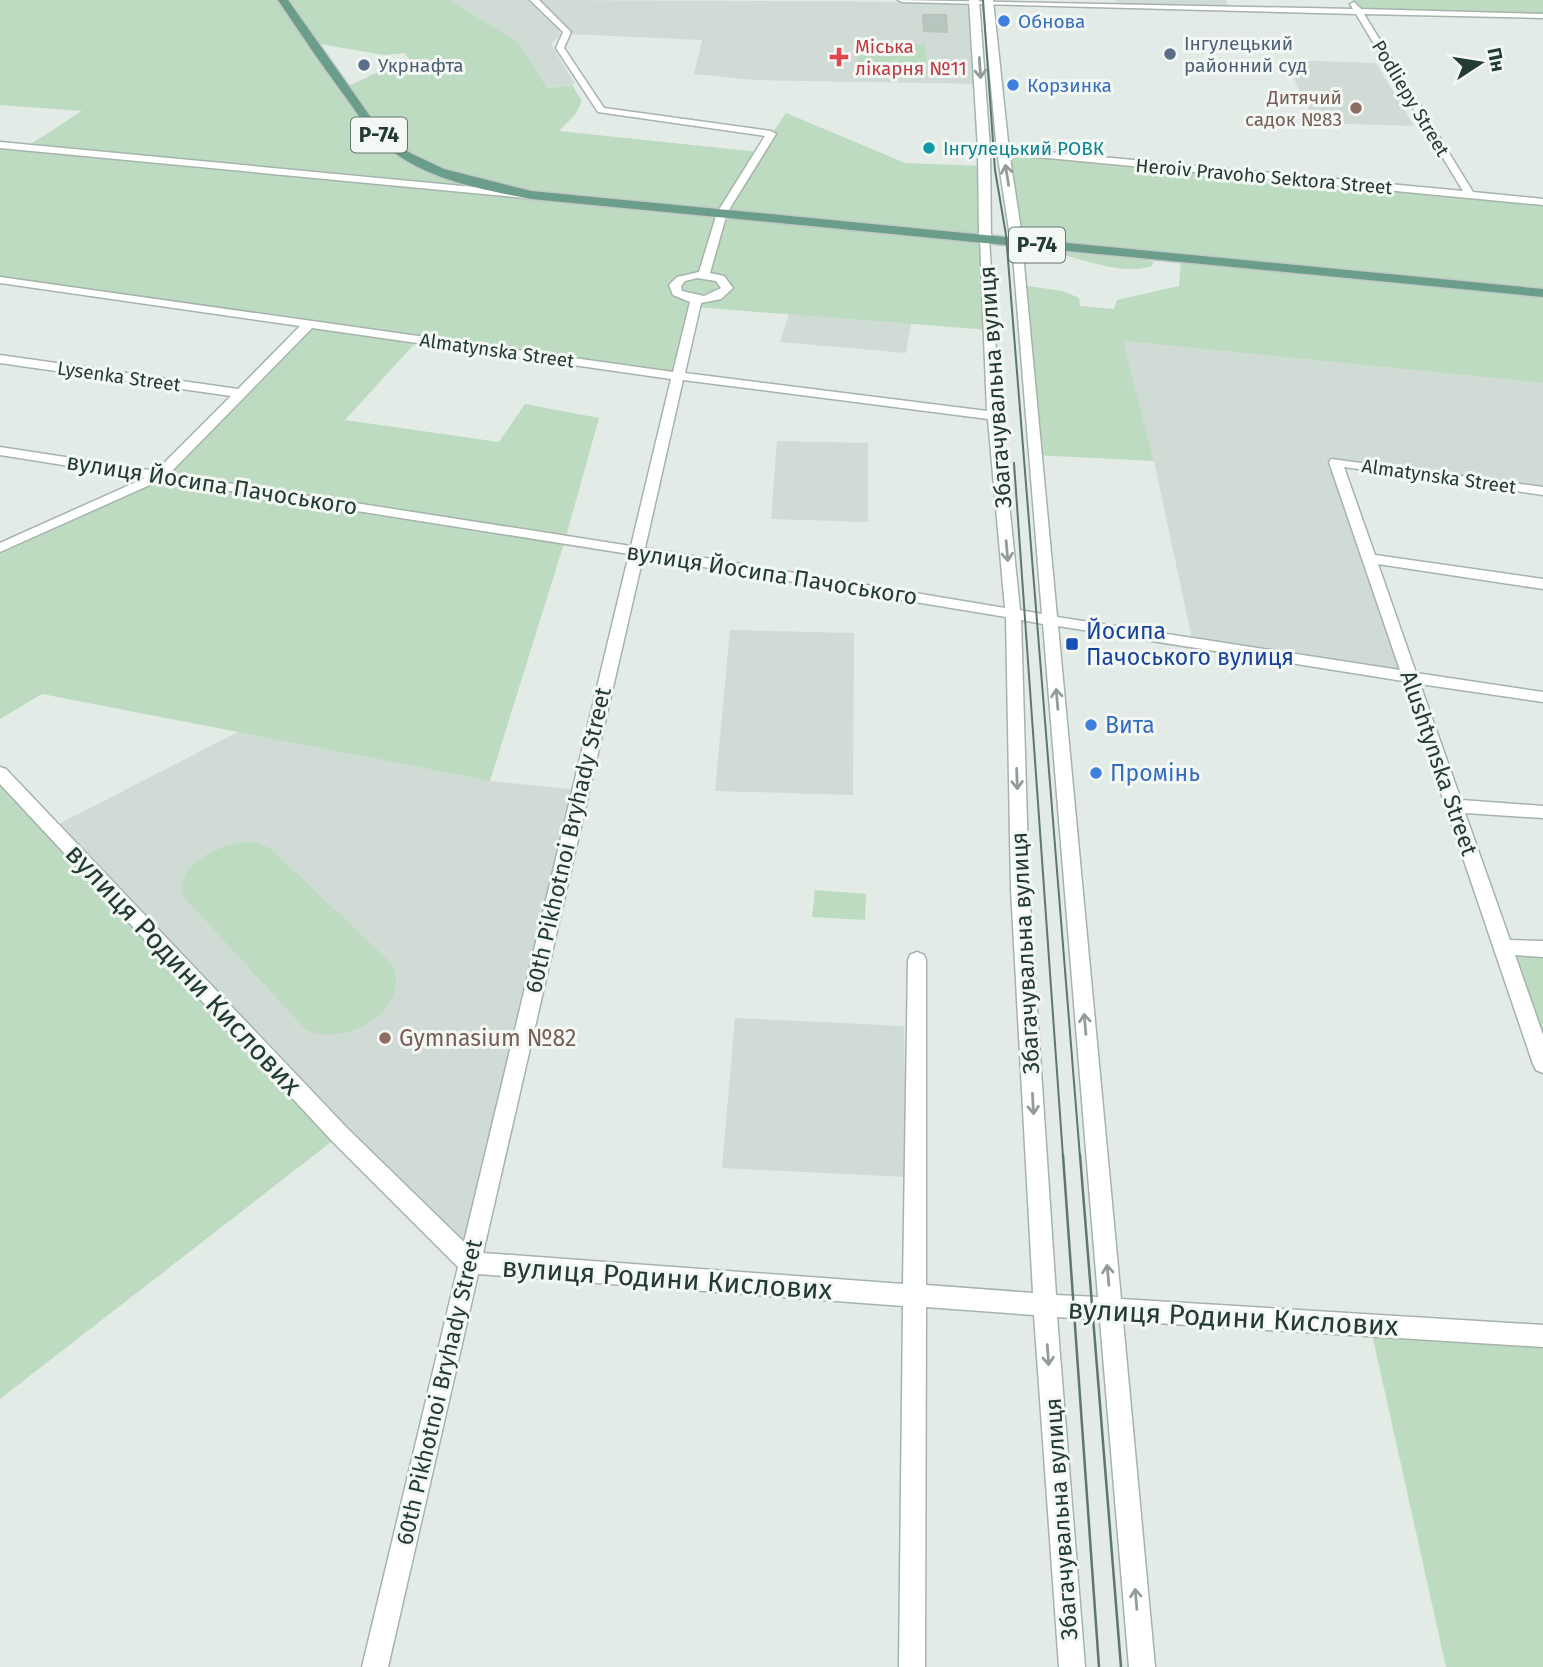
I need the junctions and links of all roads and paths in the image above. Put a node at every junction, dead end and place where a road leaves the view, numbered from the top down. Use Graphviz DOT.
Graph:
graph roads {
  1 [pos="283,0"];
  2 [pos="534,0"];
  3 [pos="902,0"];
  4 [pos="1352,0"];
  5 [pos="974,1"];
  6 [pos="989,1"];
  7 [pos="1359,12"];
  8 [pos="1543,16"];
  9 [pos="0,145"];
  10 [pos="26,147"];
  11 [pos="984,149"];
  12 [pos="1003,151"];
  13 [pos="0,155"];
  14 [pos="531,195"];
  15 [pos="1470,195"];
  16 [pos="1543,202"];
  17 [pos="722,214"];
  18 [pos="985,239"];
  19 [pos="1017,243"];
  20 [pos="704,274"];
  21 [pos="0,280"];
  22 [pos="1543,293"];
  23 [pos="696,300"];
  24 [pos="310,323"];
  25 [pos="0,359"];
  26 [pos="678,376"];
  27 [pos="238,393"];
  28 [pos="994,416"];
  29 [pos="0,451"];
  30 [pos="1336,462"];
  31 [pos="158,477"];
  32 [pos="1543,491"];
  33 [pos="0,548"];
  34 [pos="636,551"];
  35 [pos="1368,558"];
  36 [pos="1543,583"];
  37 [pos="1013,613"];
  38 [pos="1049,620"];
  39 [pos="1408,675"];
  40 [pos="1543,697"];
  41 [pos="0,773"];
  42 [pos="1455,806"];
  43 [pos="1543,811"];
  44 [pos="1501,947"];
  45 [pos="1543,949"];
  46 [pos="917,960"];
  47 [pos="1543,1063"];
  48 [pos="469,1263"];
  49 [pos="916,1296"];
  50 [pos="1045,1306"];
  51 [pos="1111,1309"];
  52 [pos="1543,1335"];
  53 [pos="375,1667"];
  54 [pos="912,1667"];
  55 [pos="1072,1667"];
  56 [pos="1142,1667"];
  1 -- 14 [label="main road, Р-74"];
  2 -- 17 [label="street"];
  3 -- 5 [label="street"];
  4 -- 7 [label="street, Podliepy Street"];
  5 -- 6 [label="street"];
  5 -- 11 [label="main road, one-way"];
  6 -- 7 [label="street"];
  6 -- 12 [label="main road"];
  7 -- 8 [label="street"];
  7 -- 15 [label="street, Podliepy Street"];
  9 -- 10 [label="street"];
  10 -- 13 [label="street"];
  10 -- 14 [label="street"];
  11 -- 12 [label="street, Heroiv Pravoho Sektora Street"];
  11 -- 18 [label="main road"];
  12 -- 15 [label="street, Heroiv Pravoho Sektora Street"];
  19 -- 12 [label="main road, one-way"];
  14 -- 17 [label="main road, Р-74"];
  15 -- 16 [label="street, Heroiv Pravoho Sektora Street"];
  17 -- 18 [label="main road, Р-74"];
  17 -- 20 [label="street"];
  18 -- 19 [label="main road, Р-74"];
  18 -- 28 [label="street, Збагачувальна вулиця"];
  19 -- 22 [label="main road, Р-74"];
  19 -- 38 [label="street, Збагачувальна вулиця"];
  20 -- 23 [label="street"];
  20 -- 23 [label="street"];
  21 -- 24 [label="street, Almatynska Street"];
  23 -- 26 [label="street, 60th Pikhotnoi Bryhady Street"];
  24 -- 26 [label="street, Almatynska Street"];
  24 -- 27 [label="street"];
  25 -- 27 [label="street, Lysenka Street"];
  26 -- 28 [label="street, Almatynska Street"];
  26 -- 34 [label="street, 60th Pikhotnoi Bryhady Street"];
  27 -- 31 [label="street"];
  28 -- 37 [label="street, Збагачувальна вулиця, one-way"];
  29 -- 31 [label="street, вулиця Йосипа Пачоського"];
  30 -- 32 [label="street, Almatynska Street"];
  30 -- 35 [label="street, Alushtynska Street"];
  31 -- 33 [label="street"];
  31 -- 34 [label="street, вулиця Йосипа Пачоського"];
  34 -- 37 [label="street, вулиця Йосипа Пачоського"];
  34 -- 48 [label="street, 60th Pikhotnoi Bryhady Street"];
  35 -- 36 [label="street"];
  35 -- 39 [label="street, Alushtynska Street"];
  37 -- 38 [label="street, вулиця Йосипа Пачоського"];
  37 -- 50 [label="street, Збагачувальна вулиця, one-way"];
  38 -- 39 [label="street, вулиця Йосипа Пачоського"];
  51 -- 38 [label="street, Збагачувальна вулиця, one-way"];
  39 -- 40 [label="street, вулиця Йосипа Пачоського"];
  39 -- 42 [label="street, Alushtynska Street"];
  41 -- 48 [label="street, вулиця Родини Кислових"];
  42 -- 43 [label="street"];
  42 -- 44 [label="street, Alushtynska Street"];
  44 -- 45 [label="street"];
  44 -- 47 [label="street, Alushtynska Street"];
  46 -- 49 [label="street"];
  48 -- 49 [label="street, вулиця Родини Кислових"];
  48 -- 53 [label="street, 60th Pikhotnoi Bryhady Street"];
  49 -- 50 [label="street, вулиця Родини Кислових"];
  49 -- 54 [label="street"];
  50 -- 51 [label="street, вулиця Родини Кислових"];
  50 -- 55 [label="street, Збагачувальна вулиця, one-way"];
  51 -- 52 [label="street, вулиця Родини Кислових"];
  56 -- 51 [label="street, Збагачувальна вулиця, one-way"];
}
